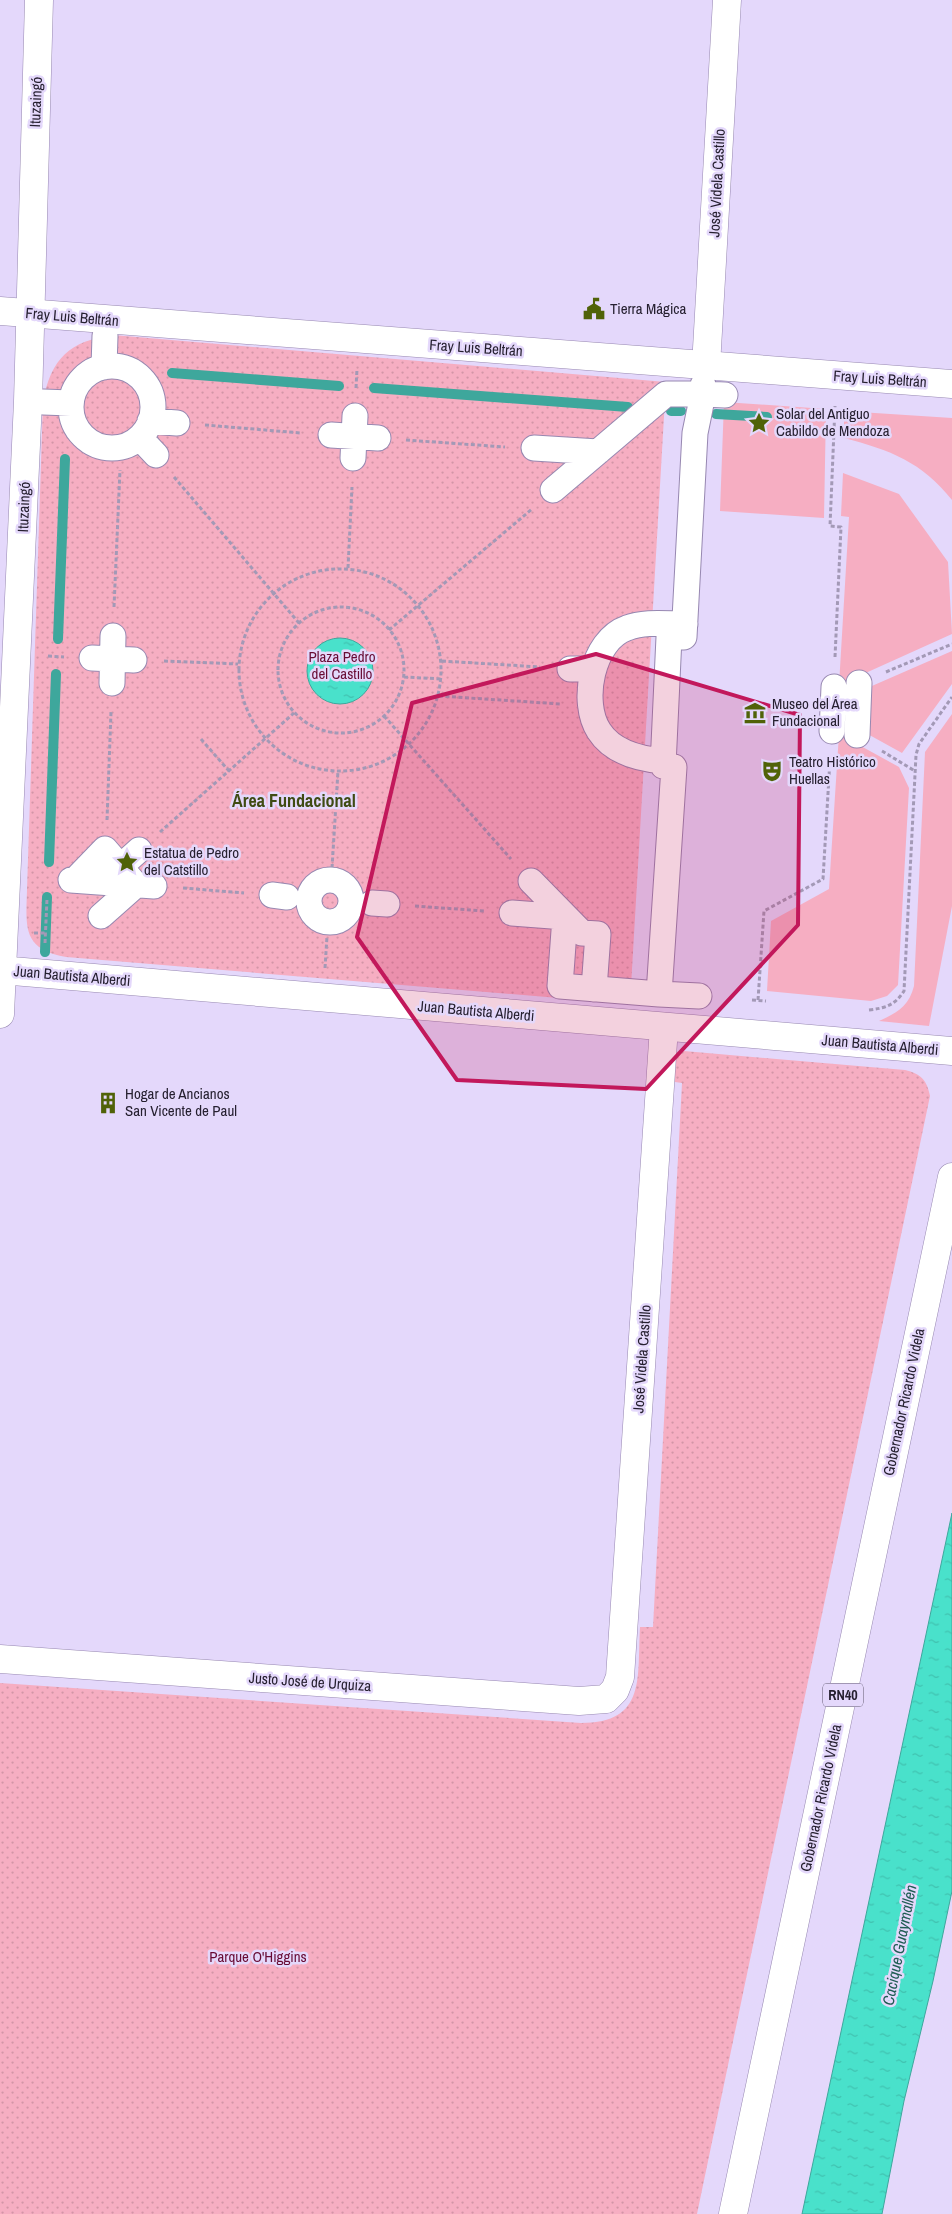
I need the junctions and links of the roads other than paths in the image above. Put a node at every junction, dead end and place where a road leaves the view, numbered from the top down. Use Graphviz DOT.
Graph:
graph roads {
  1 [pos="39,0"];
  2 [pos="727,0"];
  3 [pos="0,311"];
  4 [pos="31,314"];
  5 [pos="105,336"];
  6 [pos="104,367"];
  7 [pos="952,384"];
  8 [pos="709,385"];
  9 [pos="44,402"];
  10 [pos="71,403"];
  11 [pos="177,423"];
  12 [pos="137,446"];
  13 [pos="534,448"];
  14 [pos="598,452"];
  15 [pos="553,490"];
  16 [pos="685,624"];
  17 [pos="832,726"];
  18 [pos="663,761"];
  19 [pos="139,850"];
  20 [pos="121,868"];
  21 [pos="532,881"];
  22 [pos="523,914"];
  23 [pos="328,929"];
  24 [pos="564,929"];
  25 [pos="1,970"];
  26 [pos="594,989"];
  27 [pos="675,1004"];
  28 [pos="0,1014"];
  29 [pos="952,1051"];
  30 [pos="952,1177"];
  31 [pos="0,1659"];
  32 [pos="615,1690"];
  33 [pos="733,2214"];
  1 -- 4 [label="main road, Ituzaingó"];
  2 -- 8 [label="main road, José Videla Castillo"];
  3 -- 4 [label="main road, Fray Luis Beltrán"];
  4 -- 8 [label="main road, Fray Luis Beltrán"];
  4 -- 25 [label="main road, Ituzaingó"];
  5 -- 6 [label="street"];
  6 -- 10 [label="street"];
  6 -- 12 [label="street"];
  7 -- 8 [label="main road, Fray Luis Beltrán"];
  8 -- 14 [label="street"];
  8 -- 16 [label="street"];
  9 -- 10 [label="street"];
  10 -- 12 [label="street"];
  11 -- 12 [label="street"];
  13 -- 14 [label="street"];
  14 -- 15 [label="street"];
  16 -- 18 [label="street"];
  16 -- 18 [label="street"];
  17 -- 17 [label="street"];
  18 -- 27 [label="street"];
  19 -- 20 [label="street"];
  20 -- 20 [label="street"];
  20 -- 20 [label="street"];
  21 -- 24 [label="street"];
  22 -- 24 [label="street"];
  23 -- 23 [label="street"];
  24 -- 26 [label="street"];
  24 -- 26 [label="street"];
  25 -- 27 [label="main road, Juan Bautista Alberdi"];
  25 -- 28 [label="main road, Ituzaingó"];
  26 -- 27 [label="street"];
  27 -- 29 [label="main road, Juan Bautista Alberdi"];
  27 -- 32 [label="main road, José Videla Castillo"];
  30 -- 33 [label="main road, Gobernador Ricardo Videla / RN40"];
  31 -- 32 [label="main road, Justo José de Urquiza"];
}
